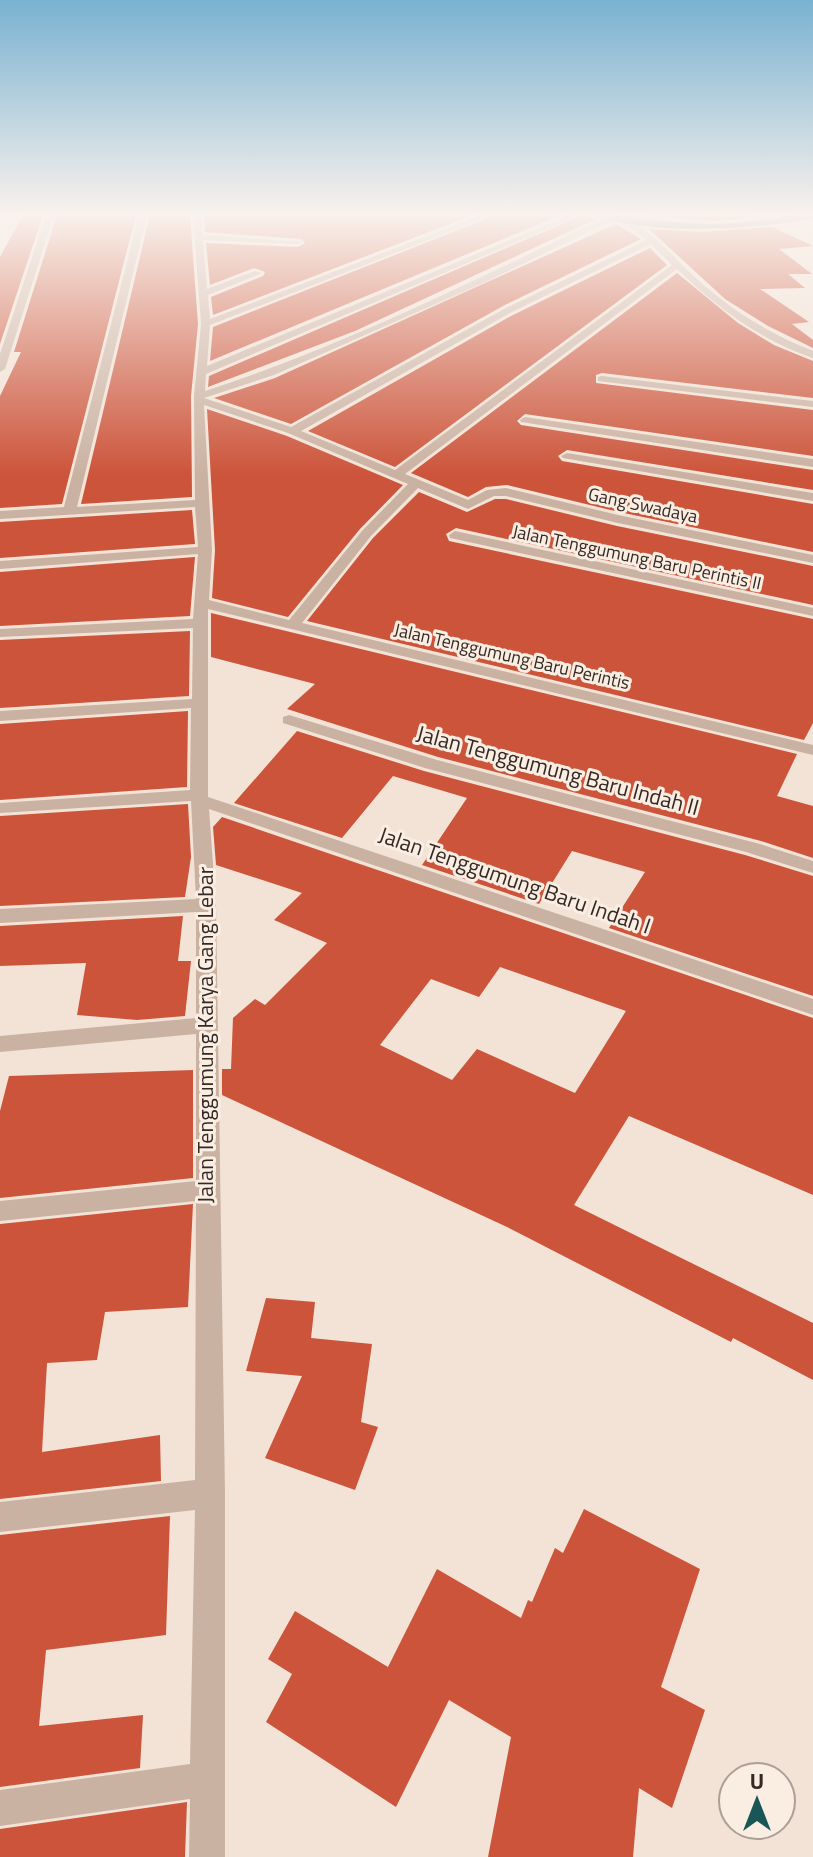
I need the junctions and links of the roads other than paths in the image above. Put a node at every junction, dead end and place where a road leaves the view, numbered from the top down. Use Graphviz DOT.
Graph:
graph roads {
  1 [pos="22,302"];
  2 [pos="121,302"];
  3 [pos="205,302"];
  4 [pos="264,302"];
  5 [pos="390,302"];
  6 [pos="433,302"];
  7 [pos="526,302"];
  8 [pos="628,302"];
  9 [pos="722,302"];
  10 [pos="733,302"];
  11 [pos="206,324"];
  12 [pos="811,350"];
  13 [pos="0,369"];
  14 [pos="602,379"];
  15 [pos="200,390"];
  16 [pos="813,404"];
  17 [pos="525,420"];
  18 [pos="292,431"];
  19 [pos="567,456"];
  20 [pos="813,463"];
  21 [pos="396,475"];
  22 [pos="417,483"];
  23 [pos="813,497"];
  24 [pos="201,503"];
  25 [pos="69,512"];
  26 [pos="0,515"];
  27 [pos="455,535"];
  28 [pos="205,550"];
  29 [pos="813,559"];
  30 [pos="0,565"];
  31 [pos="813,612"];
  32 [pos="201,613"];
  33 [pos="292,626"];
  34 [pos="0,633"];
  35 [pos="201,703"];
  36 [pos="0,716"];
  37 [pos="289,720"];
  38 [pos="813,750"];
  39 [pos="200,798"];
  40 [pos="0,808"];
  41 [pos="813,867"];
  42 [pos="206,905"];
  43 [pos="0,916"];
  44 [pos="813,1007"];
  45 [pos="205,1025"];
  46 [pos="0,1044"];
  47 [pos="206,1190"];
  48 [pos="0,1211"];
  49 [pos="210,1493"];
  50 [pos="0,1517"];
  51 [pos="209,1779"];
  52 [pos="0,1808"];
  53 [pos="207,1857"];
  1 -- 13 [label="street"];
  2 -- 25 [label="street"];
  3 -- 11 [label="street, Jalan Tenggumung Karya Gang Lebar"];
  4 -- 11 [label="street"];
  5 -- 15 [label="street"];
  6 -- 15 [label="street"];
  7 -- 18 [label="street"];
  8 -- 21 [label="street"];
  9 -- 12 [label="street"];
  10 -- 12 [label="street"];
  11 -- 15 [label="street, Jalan Tenggumung Karya Gang Lebar"];
  14 -- 16 [label="street"];
  15 -- 18 [label="street"];
  15 -- 24 [label="street, Jalan Tenggumung Karya Gang Lebar"];
  17 -- 20 [label="street"];
  18 -- 21 [label="street"];
  19 -- 23 [label="street"];
  21 -- 22 [label="street"];
  22 -- 29 [label="street, Gang Swadaya"];
  22 -- 33 [label="street"];
  24 -- 25 [label="street"];
  24 -- 28 [label="street, Jalan Tenggumung Karya Gang Lebar"];
  25 -- 26 [label="street"];
  27 -- 31 [label="street, Jalan Tenggumung Baru Perintis II"];
  28 -- 30 [label="street"];
  28 -- 32 [label="street, Jalan Tenggumung Karya Gang Lebar"];
  32 -- 33 [label="street, Jalan Tenggumung Baru Perintis"];
  32 -- 34 [label="street, Jalan Tenggumung Baru Perintis"];
  32 -- 35 [label="street, Jalan Tenggumung Karya Gang Lebar"];
  33 -- 38 [label="street, Jalan Tenggumung Baru Perintis"];
  35 -- 36 [label="street"];
  35 -- 39 [label="street, Jalan Tenggumung Karya Gang Lebar"];
  37 -- 41 [label="street, Jalan Tenggumung Baru Indah II"];
  39 -- 40 [label="street"];
  39 -- 42 [label="street, Jalan Tenggumung Karya Gang Lebar"];
  39 -- 44 [label="street, Jalan Tenggumung Baru Indah I"];
  42 -- 43 [label="street"];
  42 -- 45 [label="street, Jalan Tenggumung Karya Gang Lebar"];
  45 -- 46 [label="street"];
  45 -- 47 [label="street, Jalan Tenggumung Karya Gang Lebar"];
  47 -- 48 [label="street"];
  47 -- 49 [label="street, Jalan Tenggumung Karya Gang Lebar"];
  49 -- 50 [label="street"];
  49 -- 51 [label="street, Jalan Tenggumung Karya Gang Lebar"];
  51 -- 52 [label="street"];
  51 -- 53 [label="street, Jalan Tenggumung Karya Gang Lebar"];
}
